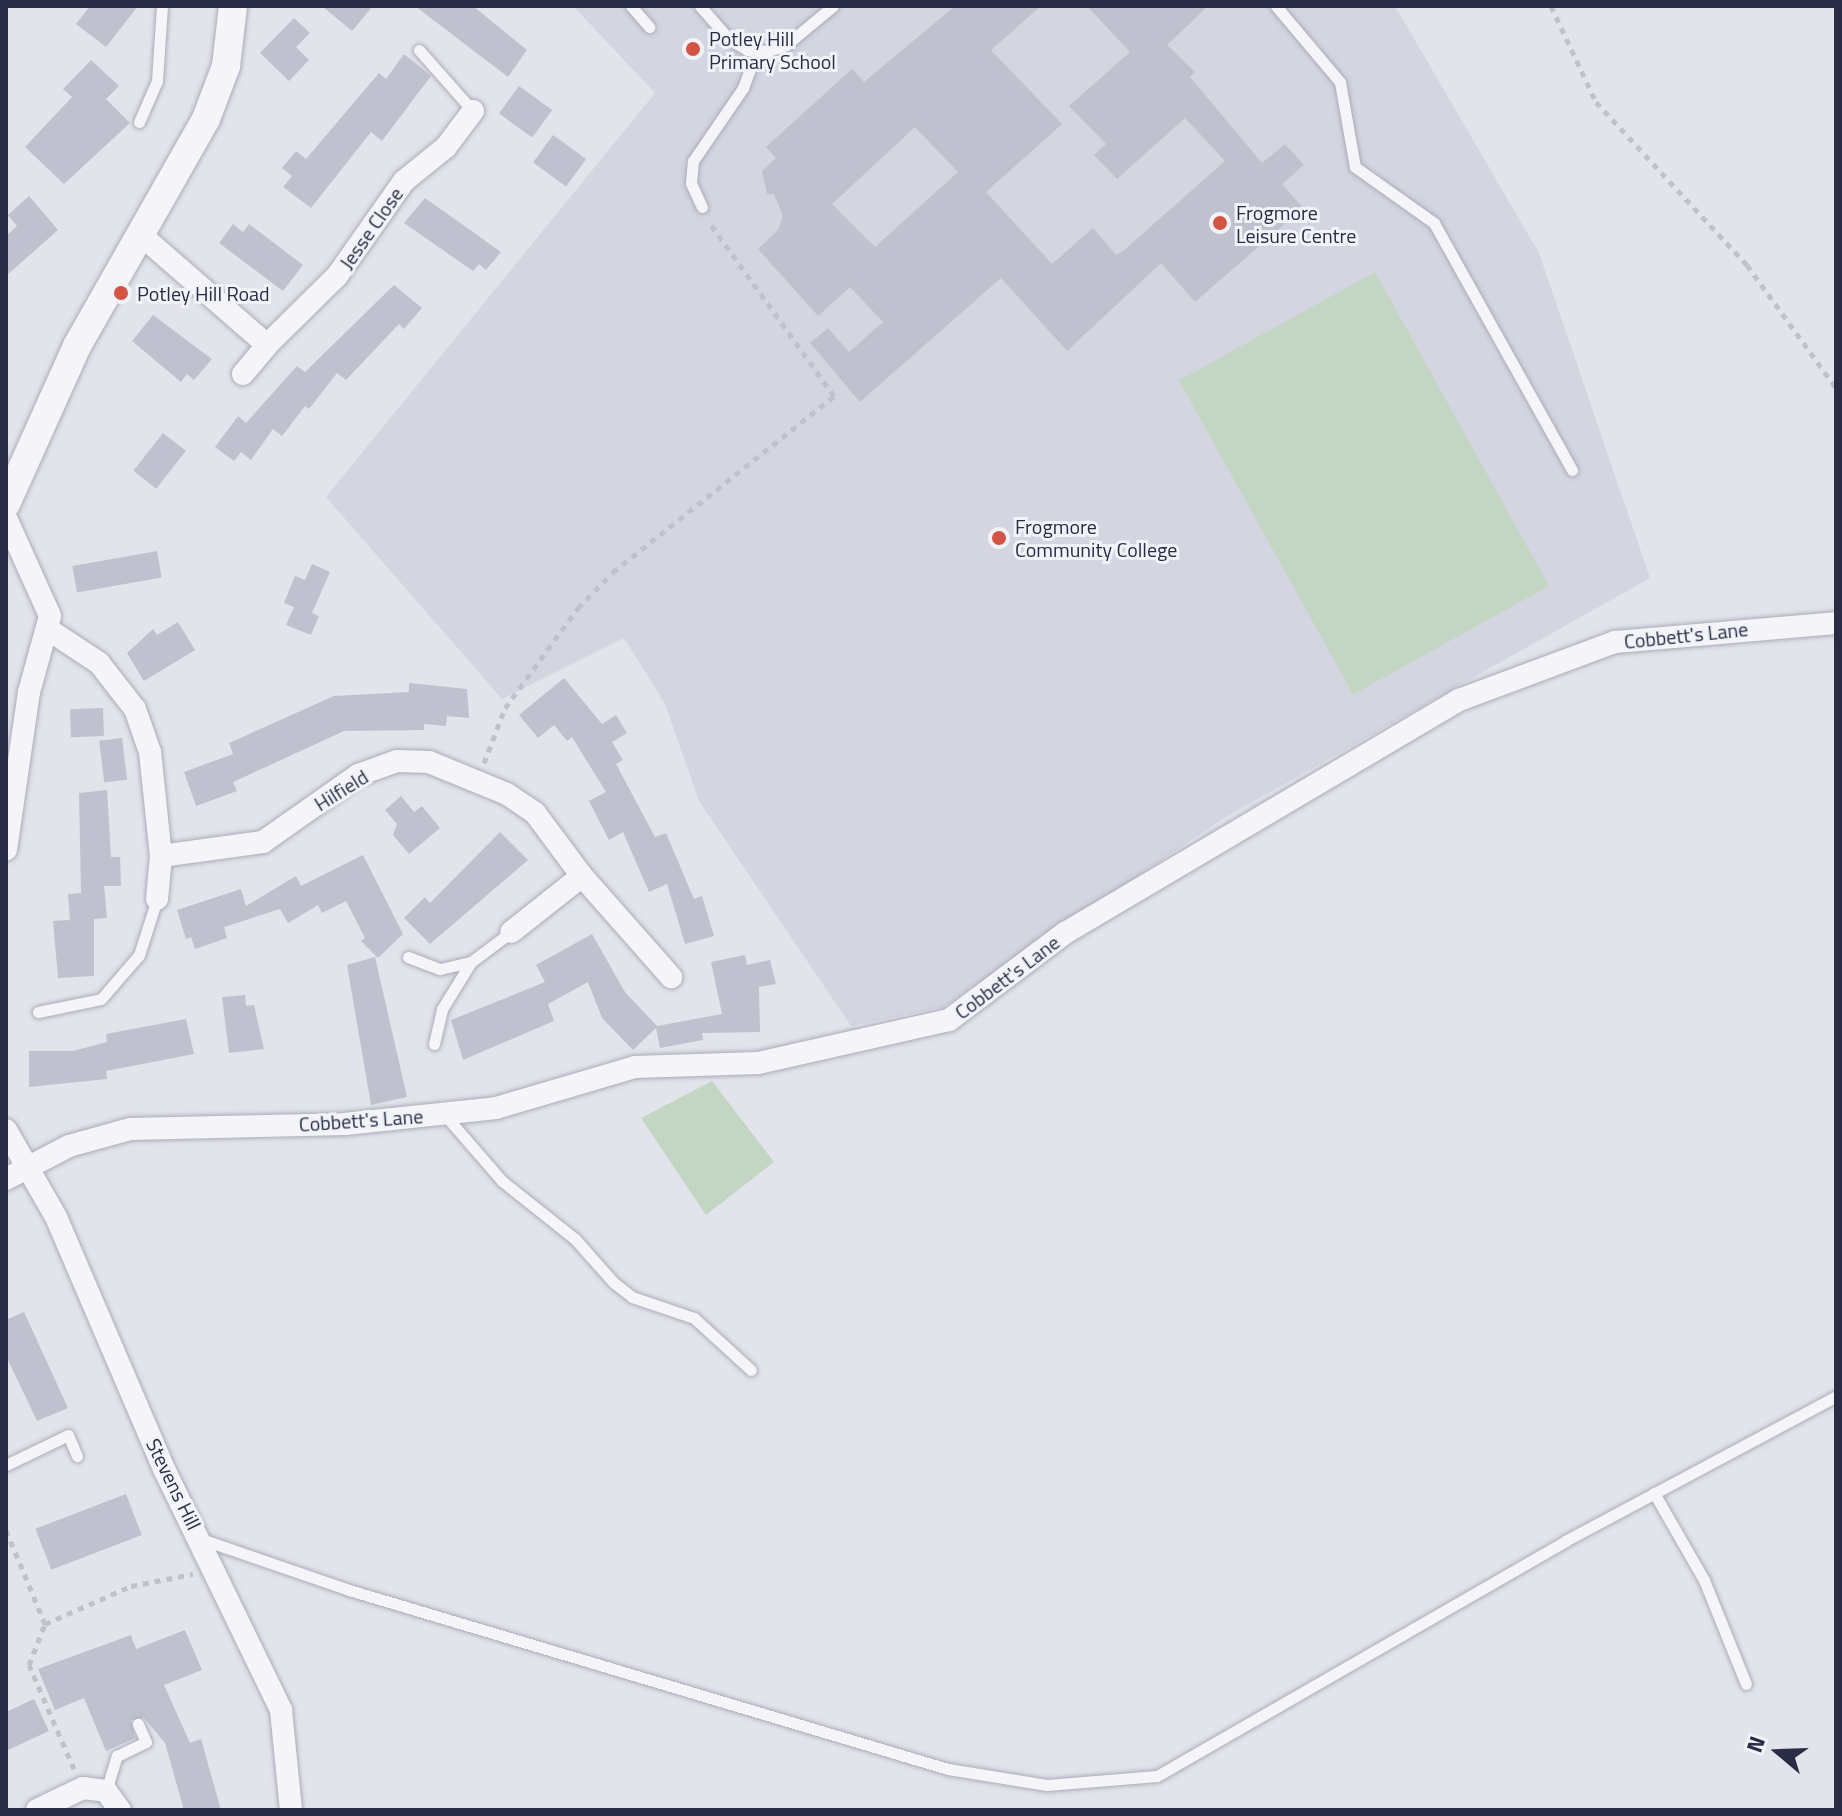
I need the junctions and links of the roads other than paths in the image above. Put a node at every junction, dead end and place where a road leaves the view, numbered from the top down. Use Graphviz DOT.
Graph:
graph roads {
  1 [pos="162,6"];
  2 [pos="233,6"];
  3 [pos="631,6"];
  4 [pos="700,6"];
  5 [pos="833,6"];
  6 [pos="1276,6"];
  7 [pos="649,27"];
  8 [pos="419,50"];
  9 [pos="757,50"];
  10 [pos="473,111"];
  11 [pos="139,122"];
  12 [pos="702,207"];
  13 [pos="141,235"];
  14 [pos="267,345"];
  15 [pos="243,374"];
  16 [pos="1572,470"];
  17 [pos="6,504"];
  18 [pos="6,518"];
  19 [pos="1836,623"];
  20 [pos="49,630"];
  21 [pos="6,849"];
  22 [pos="161,856"];
  23 [pos="582,876"];
  24 [pos="157,899"];
  25 [pos="511,932"];
  26 [pos="408,957"];
  27 [pos="471,962"];
  28 [pos="671,977"];
  29 [pos="38,1012"];
  30 [pos="434,1044"];
  31 [pos="444,1114"];
  32 [pos="6,1130"];
  33 [pos="25,1166"];
  34 [pos="6,1179"];
  35 [pos="751,1370"];
  36 [pos="1836,1396"];
  37 [pos="77,1456"];
  38 [pos="6,1465"];
  39 [pos="1654,1493"];
  40 [pos="201,1539"];
  41 [pos="1746,1684"];
  42 [pos="138,1724"];
  43 [pos="106,1791"];
  44 [pos="37,1810"];
  45 [pos="120,1810"];
  46 [pos="291,1810"];
  1 -- 11 [label="lane"];
  2 -- 13 [label="street"];
  3 -- 7 [label="lane"];
  4 -- 9 [label="lane"];
  5 -- 9 [label="lane"];
  6 -- 16 [label="lane"];
  8 -- 10 [label="lane"];
  9 -- 12 [label="lane"];
  10 -- 14 [label="street, Jesse Close"];
  13 -- 14 [label="street"];
  13 -- 17 [label="street"];
  14 -- 15 [label="street, Jesse Close"];
  18 -- 20 [label="street"];
  19 -- 31 [label="street, Cobbett's Lane"];
  20 -- 21 [label="street"];
  20 -- 22 [label="street"];
  22 -- 23 [label="street, Hilfield"];
  22 -- 24 [label="street"];
  23 -- 25 [label="street"];
  23 -- 28 [label="street, Hilfield"];
  24 -- 29 [label="lane"];
  25 -- 27 [label="lane"];
  26 -- 27 [label="lane"];
  27 -- 30 [label="lane"];
  31 -- 33 [label="street, Cobbett's Lane"];
  31 -- 35 [label="lane"];
  32 -- 33 [label="street, Stevens Hill"];
  33 -- 34 [label="street, Cobbett's Lane"];
  33 -- 40 [label="street, Stevens Hill"];
  36 -- 39 [label="lane"];
  37 -- 38 [label="lane"];
  39 -- 40 [label="lane"];
  39 -- 41 [label="lane"];
  40 -- 46 [label="street, Stevens Hill"];
  42 -- 43 [label="lane"];
  43 -- 44 [label="street"];
  43 -- 45 [label="street"];
}
